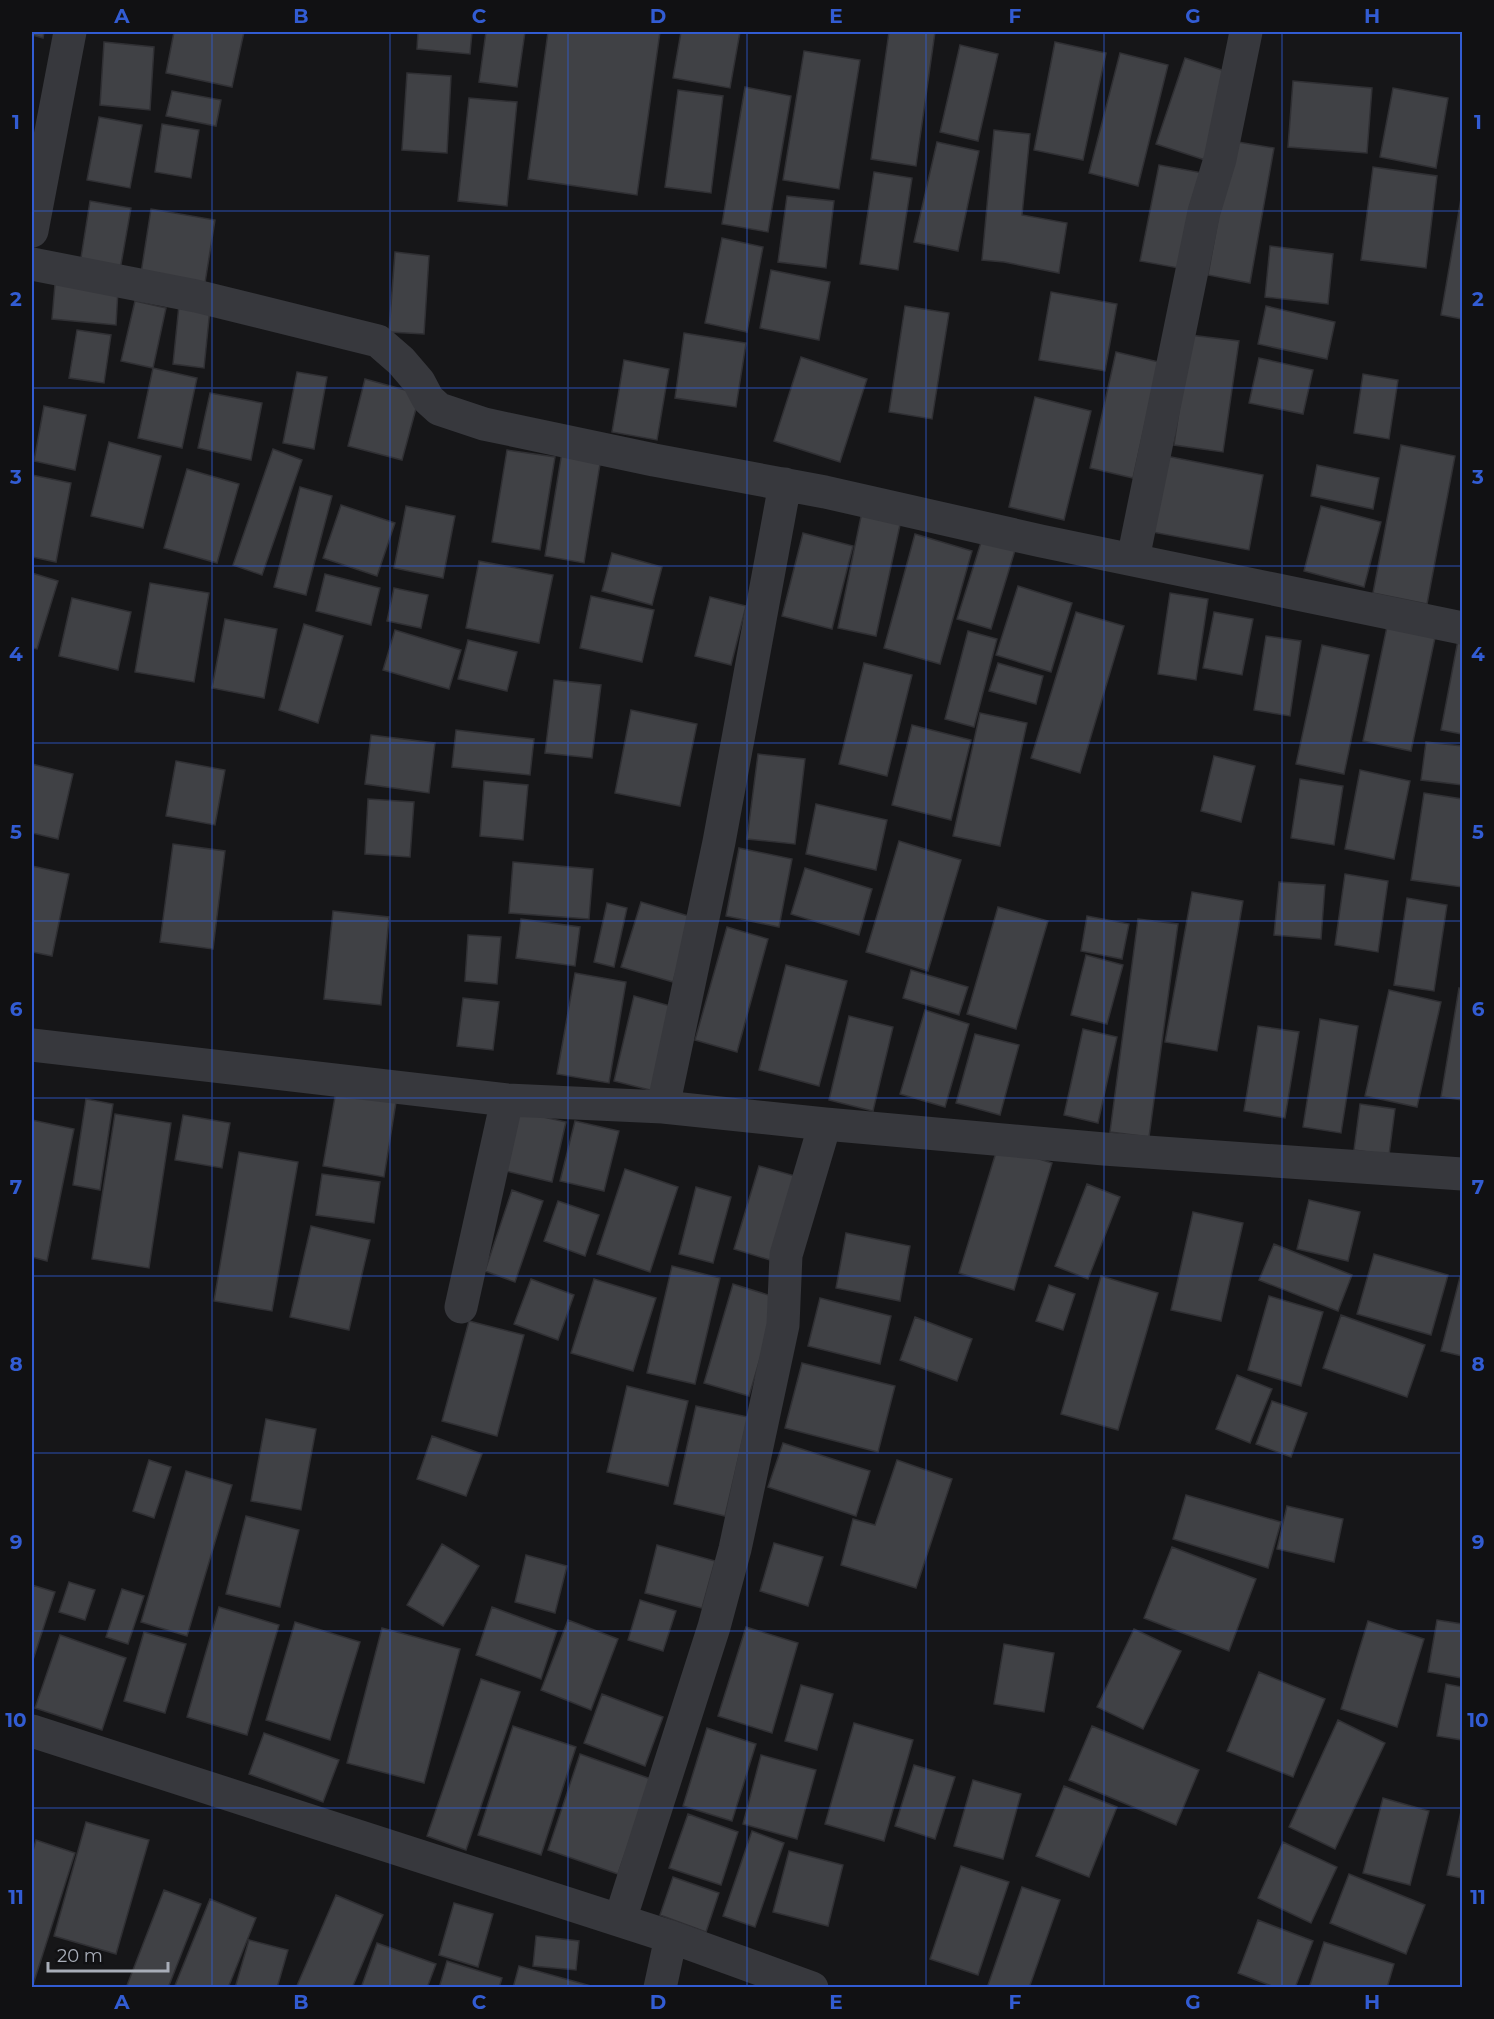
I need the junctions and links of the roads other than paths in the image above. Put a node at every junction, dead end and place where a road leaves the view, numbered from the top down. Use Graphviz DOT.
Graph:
graph roads {
  1 [pos="70,32"];
  2 [pos="1246,32"];
  3 [pos="32,231"];
  4 [pos="32,264"];
  5 [pos="785,484"];
  6 [pos="1134,559"];
  7 [pos="1462,628"];
  8 [pos="32,1045"];
  9 [pos="507,1100"];
  10 [pos="663,1107"];
  11 [pos="825,1124"];
  12 [pos="1462,1174"];
  13 [pos="461,1306"];
  14 [pos="32,1731"];
  15 [pos="620,1920"];
  16 [pos="671,1937"];
  17 [pos="660,1988"];
  18 [pos="812,1988"];
  1 -- 3 [label="street"];
  2 -- 6 [label="street"];
  4 -- 5 [label="street"];
  5 -- 6 [label="street"];
  5 -- 10 [label="street"];
  6 -- 7 [label="street"];
  8 -- 9 [label="street"];
  9 -- 10 [label="street"];
  9 -- 13 [label="street"];
  10 -- 11 [label="street"];
  11 -- 12 [label="street"];
  11 -- 15 [label="street"];
  14 -- 15 [label="street"];
  15 -- 16 [label="street"];
  16 -- 17 [label="street"];
  16 -- 18 [label="street"];
}
